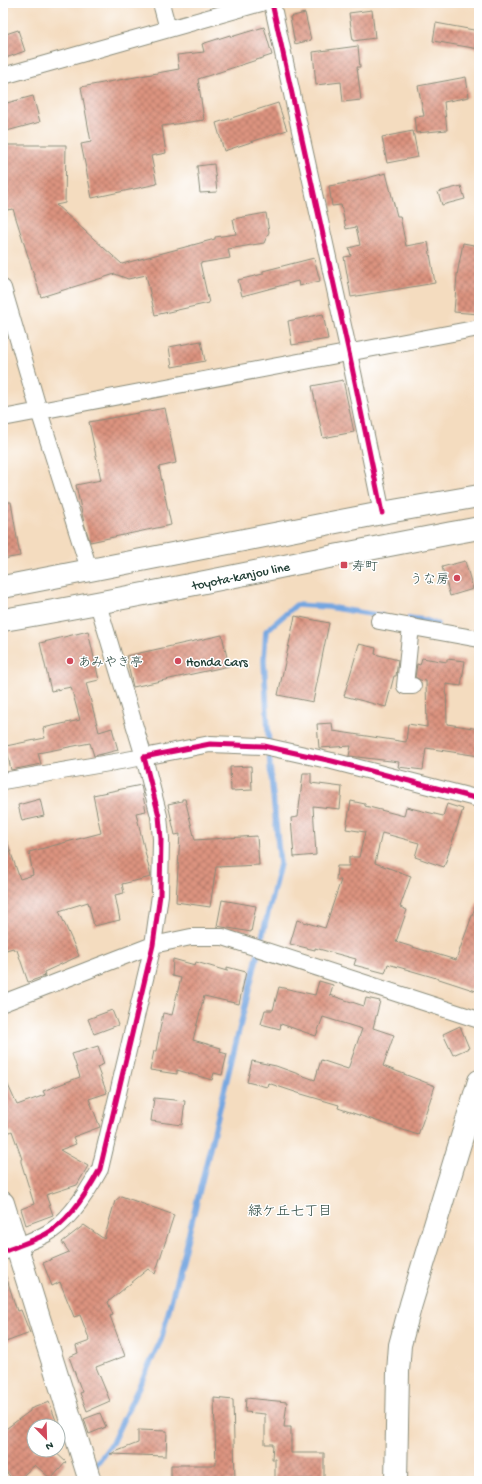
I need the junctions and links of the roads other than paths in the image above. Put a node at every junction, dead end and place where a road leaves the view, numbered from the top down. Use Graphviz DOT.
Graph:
graph roads {
  1 [pos="161,3"];
  2 [pos="261,3"];
  3 [pos="272,3"];
  4 [pos="168,29"];
  5 [pos="3,76"];
  6 [pos="3,288"];
  7 [pos="479,328"];
  8 [pos="349,353"];
  9 [pos="39,411"];
  10 [pos="3,418"];
  11 [pos="479,496"];
  12 [pos="382,513"];
  13 [pos="479,528"];
  14 [pos="89,569"];
  15 [pos="3,587"];
  16 [pos="98,604"];
  17 [pos="3,620"];
  18 [pos="379,621"];
  19 [pos="411,626"];
  20 [pos="479,639"];
  21 [pos="413,686"];
  22 [pos="144,757"];
  23 [pos="3,781"];
  24 [pos="479,799"];
  25 [pos="153,945"];
  26 [pos="3,1003"];
  27 [pos="479,1020"];
  28 [pos="479,1081"];
  29 [pos="3,1203"];
  30 [pos="10,1249"];
  31 [pos="90,1481"];
  32 [pos="396,1481"];
  1 -- 4 [label="street"];
  2 -- 4 [label="street"];
  3 -- 8 [label="street"];
  4 -- 5 [label="street"];
  6 -- 9 [label="street"];
  7 -- 8 [label="street"];
  8 -- 9 [label="street"];
  8 -- 12 [label="street"];
  9 -- 10 [label="street"];
  9 -- 14 [label="street"];
  11 -- 12 [label="main road"];
  12 -- 14 [label="main road"];
  13 -- 16 [label="main road, toyota-kanjou line"];
  14 -- 15 [label="main road"];
  16 -- 17 [label="main road, toyota-kanjou line"];
  16 -- 22 [label="street"];
  18 -- 19 [label="street"];
  19 -- 20 [label="street"];
  19 -- 21 [label="street"];
  22 -- 23 [label="street"];
  22 -- 24 [label="street"];
  22 -- 25 [label="street"];
  25 -- 26 [label="street"];
  25 -- 27 [label="street"];
  25 -- 30 [label="street"];
  28 -- 32 [label="main road"];
  29 -- 30 [label="main road"];
  30 -- 31 [label="main road"];
}
